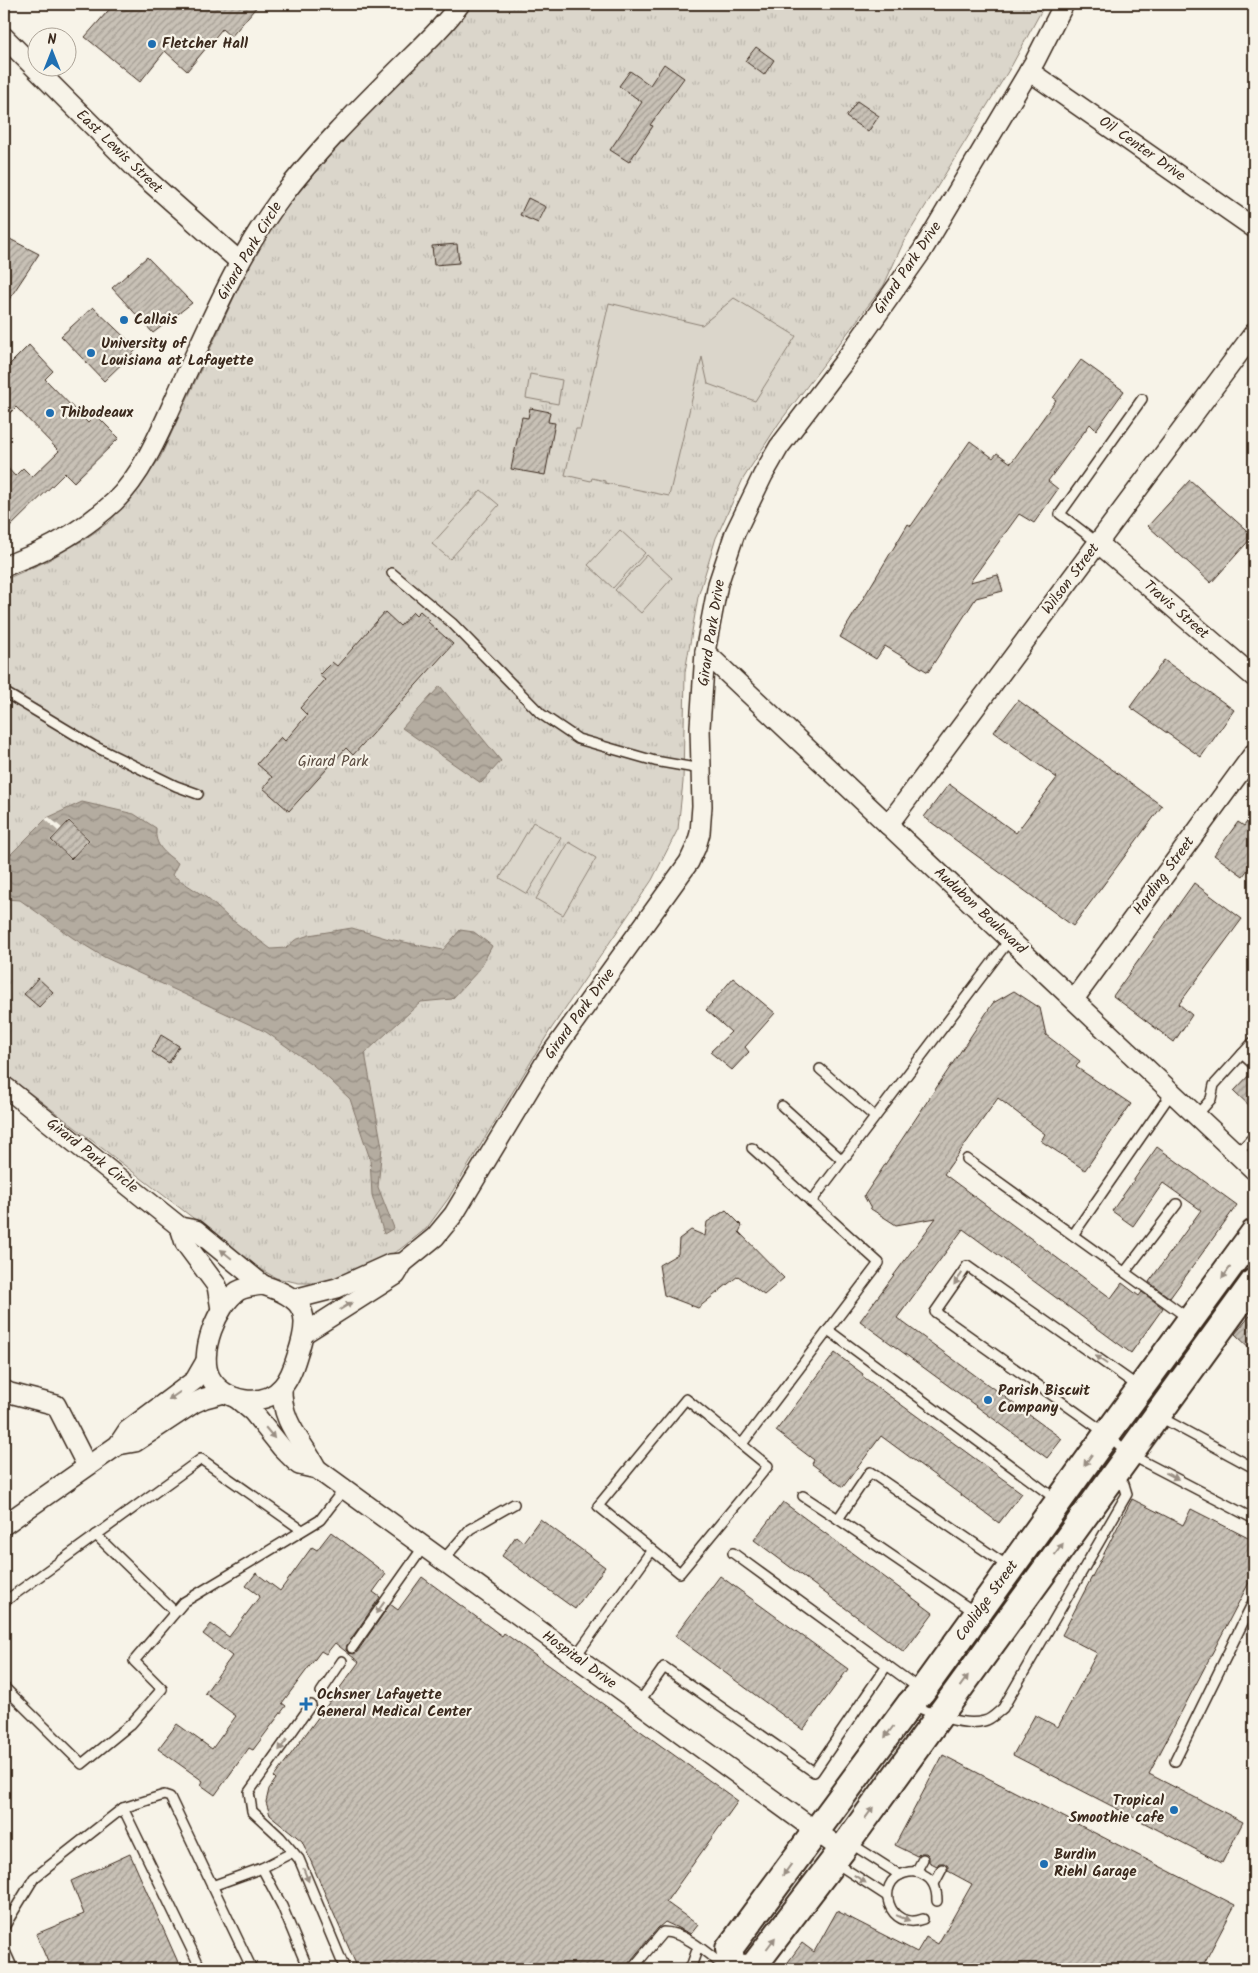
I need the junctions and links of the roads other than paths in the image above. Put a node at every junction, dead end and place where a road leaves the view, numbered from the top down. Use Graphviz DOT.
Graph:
graph roads {
  1 [pos="460,4"];
  2 [pos="1064,4"];
  3 [pos="4,37"];
  4 [pos="1029,71"];
  5 [pos="1254,228"];
  6 [pos="240,262"];
  7 [pos="1254,333"];
  8 [pos="1142,400"];
  9 [pos="1098,543"];
  10 [pos="4,567"];
  11 [pos="392,573"];
  12 [pos="705,652"];
  13 [pos="1254,677"];
  14 [pos="4,692"];
  15 [pos="1254,753"];
  16 [pos="701,768"];
  17 [pos="198,794"];
  18 [pos="888,825"];
  19 [pos="1010,939"];
  20 [pos="1074,999"];
  21 [pos="1250,1050"];
  22 [pos="1254,1065"];
  23 [pos="820,1069"];
  24 [pos="4,1086"];
  25 [pos="1172,1092"];
  26 [pos="782,1106"];
  27 [pos="1197,1115"];
  28 [pos="875,1118"];
  29 [pos="1254,1136"];
  30 [pos="752,1148"];
  31 [pos="1237,1154"];
  32 [pos="967,1159"];
  33 [pos="842,1160"];
  34 [pos="1254,1170"];
  35 [pos="811,1202"];
  36 [pos="1177,1204"];
  37 [pos="180,1227"];
  38 [pos="1254,1233"];
  39 [pos="1073,1235"];
  40 [pos="403,1263"];
  41 [pos="1125,1272"];
  42 [pos="1254,1282"];
  43 [pos="263,1285"];
  44 [pos="294,1299"];
  45 [pos="221,1309"];
  46 [pos="1191,1320"];
  47 [pos="828,1330"];
  48 [pos="305,1333"];
  49 [pos="206,1361"];
  50 [pos="282,1388"];
  51 [pos="1141,1388"];
  52 [pos="4,1390"];
  53 [pos="230,1396"];
  54 [pos="1157,1415"];
  55 [pos="1107,1434"];
  56 [pos="742,1444"];
  57 [pos="118,1445"];
  58 [pos="1129,1454"];
  59 [pos="88,1466"];
  60 [pos="1254,1468"];
  61 [pos="317,1469"];
  62 [pos="1114,1474"];
  63 [pos="344,1489"];
  64 [pos="803,1496"];
  65 [pos="1059,1502"];
  66 [pos="514,1504"];
  67 [pos="1254,1518"];
  68 [pos="838,1520"];
  69 [pos="4,1525"];
  70 [pos="302,1530"];
  71 [pos="96,1535"];
  72 [pos="424,1546"];
  73 [pos="652,1550"];
  74 [pos="733,1553"];
  75 [pos="443,1560"];
  76 [pos="1011,1568"];
  77 [pos="4,1602"];
  78 [pos="1254,1602"];
  79 [pos="175,1612"];
  80 [pos="978,1614"];
  81 [pos="352,1648"];
  82 [pos="575,1657"];
  83 [pos="342,1661"];
  84 [pos="887,1665"];
  85 [pos="4,1687"];
  86 [pos="320,1692"];
  87 [pos="916,1697"];
  88 [pos="638,1704"];
  89 [pos="311,1705"];
  90 [pos="938,1717"];
  91 [pos="1175,1761"];
  92 [pos="123,1808"];
  93 [pos="816,1831"];
  94 [pos="841,1851"];
  95 [pos="294,1852"];
  96 [pos="923,1859"];
  97 [pos="262,1868"];
  98 [pos="942,1869"];
  99 [pos="916,1872"];
  100 [pos="900,1875"];
  101 [pos="934,1884"];
  102 [pos="212,1886"];
  103 [pos="887,1896"];
  104 [pos="937,1901"];
  105 [pos="923,1918"];
  106 [pos="4,1927"];
  107 [pos="698,1947"];
  108 [pos="4,1949"];
  109 [pos="13,1969"];
  110 [pos="201,1969"];
  111 [pos="252,1969"];
  112 [pos="308,1969"];
  113 [pos="345,1969"];
  114 [pos="632,1969"];
  115 [pos="688,1969"];
  116 [pos="728,1969"];
  117 [pos="734,1969"];
  1 -- 6 [label="street, Girard Park Circle"];
  2 -- 4 [label="street, Girard Park Drive"];
  3 -- 6 [label="street, East Lewis Street"];
  4 -- 5 [label="street, Oil Center Drive"];
  4 -- 12 [label="street, Girard Park Drive"];
  6 -- 10 [label="street, Girard Park Circle"];
  7 -- 9 [label="street, Wilson Street"];
  8 -- 9 [label="lane"];
  9 -- 13 [label="street, Travis Street"];
  9 -- 18 [label="street, Wilson Street"];
  11 -- 16 [label="lane"];
  12 -- 16 [label="street, Girard Park Drive"];
  12 -- 18 [label="street, Audubon Boulevard"];
  14 -- 17 [label="lane"];
  15 -- 20 [label="street, Harding Street"];
  16 -- 40 [label="street, Girard Park Drive"];
  18 -- 19 [label="street, Audubon Boulevard"];
  19 -- 20 [label="street, Audubon Boulevard"];
  19 -- 28 [label="lane"];
  20 -- 25 [label="street, Audubon Boulevard"];
  21 -- 22 [label="lane"];
  21 -- 27 [label="lane"];
  23 -- 28 [label="lane"];
  24 -- 37 [label="street, Girard Park Circle"];
  25 -- 27 [label="street, Audubon Boulevard"];
  25 -- 39 [label="lane"];
  26 -- 33 [label="lane"];
  27 -- 31 [label="street, Audubon Boulevard"];
  28 -- 33 [label="lane"];
  29 -- 31 [label="lane"];
  30 -- 35 [label="lane"];
  31 -- 34 [label="street, Audubon Boulevard"];
  32 -- 39 [label="lane"];
  33 -- 35 [label="lane"];
  35 -- 47 [label="lane"];
  36 -- 41 [label="lane"];
  43 -- 37 [label="street, Girard Park Circle, one-way"];
  37 -- 45 [label="street, Girard Park Circle"];
  38 -- 46 [label="street, Coolidge Street, one-way"];
  39 -- 41 [label="lane"];
  40 -- 44 [label="street, Girard Park Drive"];
  48 -- 40 [label="street, Girard Park Drive, one-way"];
  41 -- 46 [label="lane"];
  42 -- 54 [label="street, Coolidge Street"];
  43 -- 44 [label="street"];
  43 -- 45 [label="street"];
  44 -- 48 [label="street"];
  45 -- 49 [label="street"];
  46 -- 51 [label="street, Coolidge Street"];
  47 -- 56 [label="lane"];
  47 -- 65 [label="lane"];
  48 -- 50 [label="street"];
  49 -- 53 [label="street"];
  49 -- 57 [label="street, one-way"];
  50 -- 53 [label="street"];
  50 -- 61 [label="street, Hospital Drive"];
  51 -- 55 [label="street, Coolidge Street"];
  51 -- 55 [label="lane, one-way"];
  52 -- 59 [label="street"];
  53 -- 57 [label="street"];
  53 -- 61 [label="street, Hospital Drive, one-way"];
  54 -- 58 [label="street, Coolidge Street"];
  54 -- 60 [label="lane"];
  55 -- 58 [label="lane"];
  55 -- 65 [label="street, Coolidge Street, one-way"];
  56 -- 73 [label="lane"];
  56 -- 73 [label="lane"];
  57 -- 59 [label="street"];
  58 -- 62 [label="street, Coolidge Street"];
  58 -- 67 [label="lane, one-way"];
  59 -- 69 [label="street"];
  61 -- 63 [label="street, Hospital Drive"];
  90 -- 62 [label="street, Coolidge Street, one-way"];
  62 -- 90 [label="lane"];
  63 -- 70 [label="lane"];
  63 -- 72 [label="street, Hospital Drive"];
  64 -- 68 [label="lane"];
  65 -- 76 [label="street, Coolidge Street"];
  66 -- 75 [label="lane"];
  68 -- 76 [label="lane"];
  68 -- 80 [label="lane"];
  70 -- 71 [label="lane"];
  70 -- 79 [label="lane"];
  71 -- 77 [label="lane"];
  71 -- 79 [label="lane"];
  72 -- 75 [label="street, Hospital Drive"];
  72 -- 81 [label="lane, one-way"];
  73 -- 82 [label="lane"];
  74 -- 84 [label="lane"];
  75 -- 82 [label="street, Hospital Drive"];
  76 -- 80 [label="street, Coolidge Street"];
  78 -- 91 [label="lane"];
  79 -- 85 [label="lane"];
  80 -- 87 [label="street, Coolidge Street"];
  82 -- 88 [label="street, Hospital Drive"];
  83 -- 86 [label="lane"];
  84 -- 87 [label="lane"];
  84 -- 88 [label="lane"];
  87 -- 90 [label="lane"];
  87 -- 93 [label="street, Coolidge Street, one-way"];
  88 -- 93 [label="street, Hospital Drive"];
  89 -- 95 [label="lane, one-way"];
  94 -- 90 [label="street, Coolidge Street, one-way"];
  92 -- 102 [label="lane"];
  92 -- 106 [label="lane"];
  92 -- 110 [label="lane"];
  93 -- 94 [label="street, Hospital Drive"];
  93 -- 117 [label="street, Coolidge Street, one-way"];
  94 -- 100 [label="lane"];
  94 -- 103 [label="lane, one-way"];
  117 -- 94 [label="street, Coolidge Street, one-way"];
  95 -- 97 [label="lane"];
  95 -- 113 [label="lane, one-way"];
  96 -- 99 [label="lane"];
  97 -- 102 [label="lane"];
  97 -- 112 [label="lane"];
  98 -- 101 [label="lane"];
  99 -- 100 [label="lane"];
  99 -- 101 [label="lane"];
  100 -- 103 [label="lane"];
  101 -- 104 [label="lane"];
  102 -- 111 [label="lane"];
  103 -- 105 [label="lane, one-way"];
  107 -- 114 [label="lane"];
  107 -- 115 [label="lane"];
  107 -- 116 [label="lane"];
  108 -- 109 [label="lane"];
}
